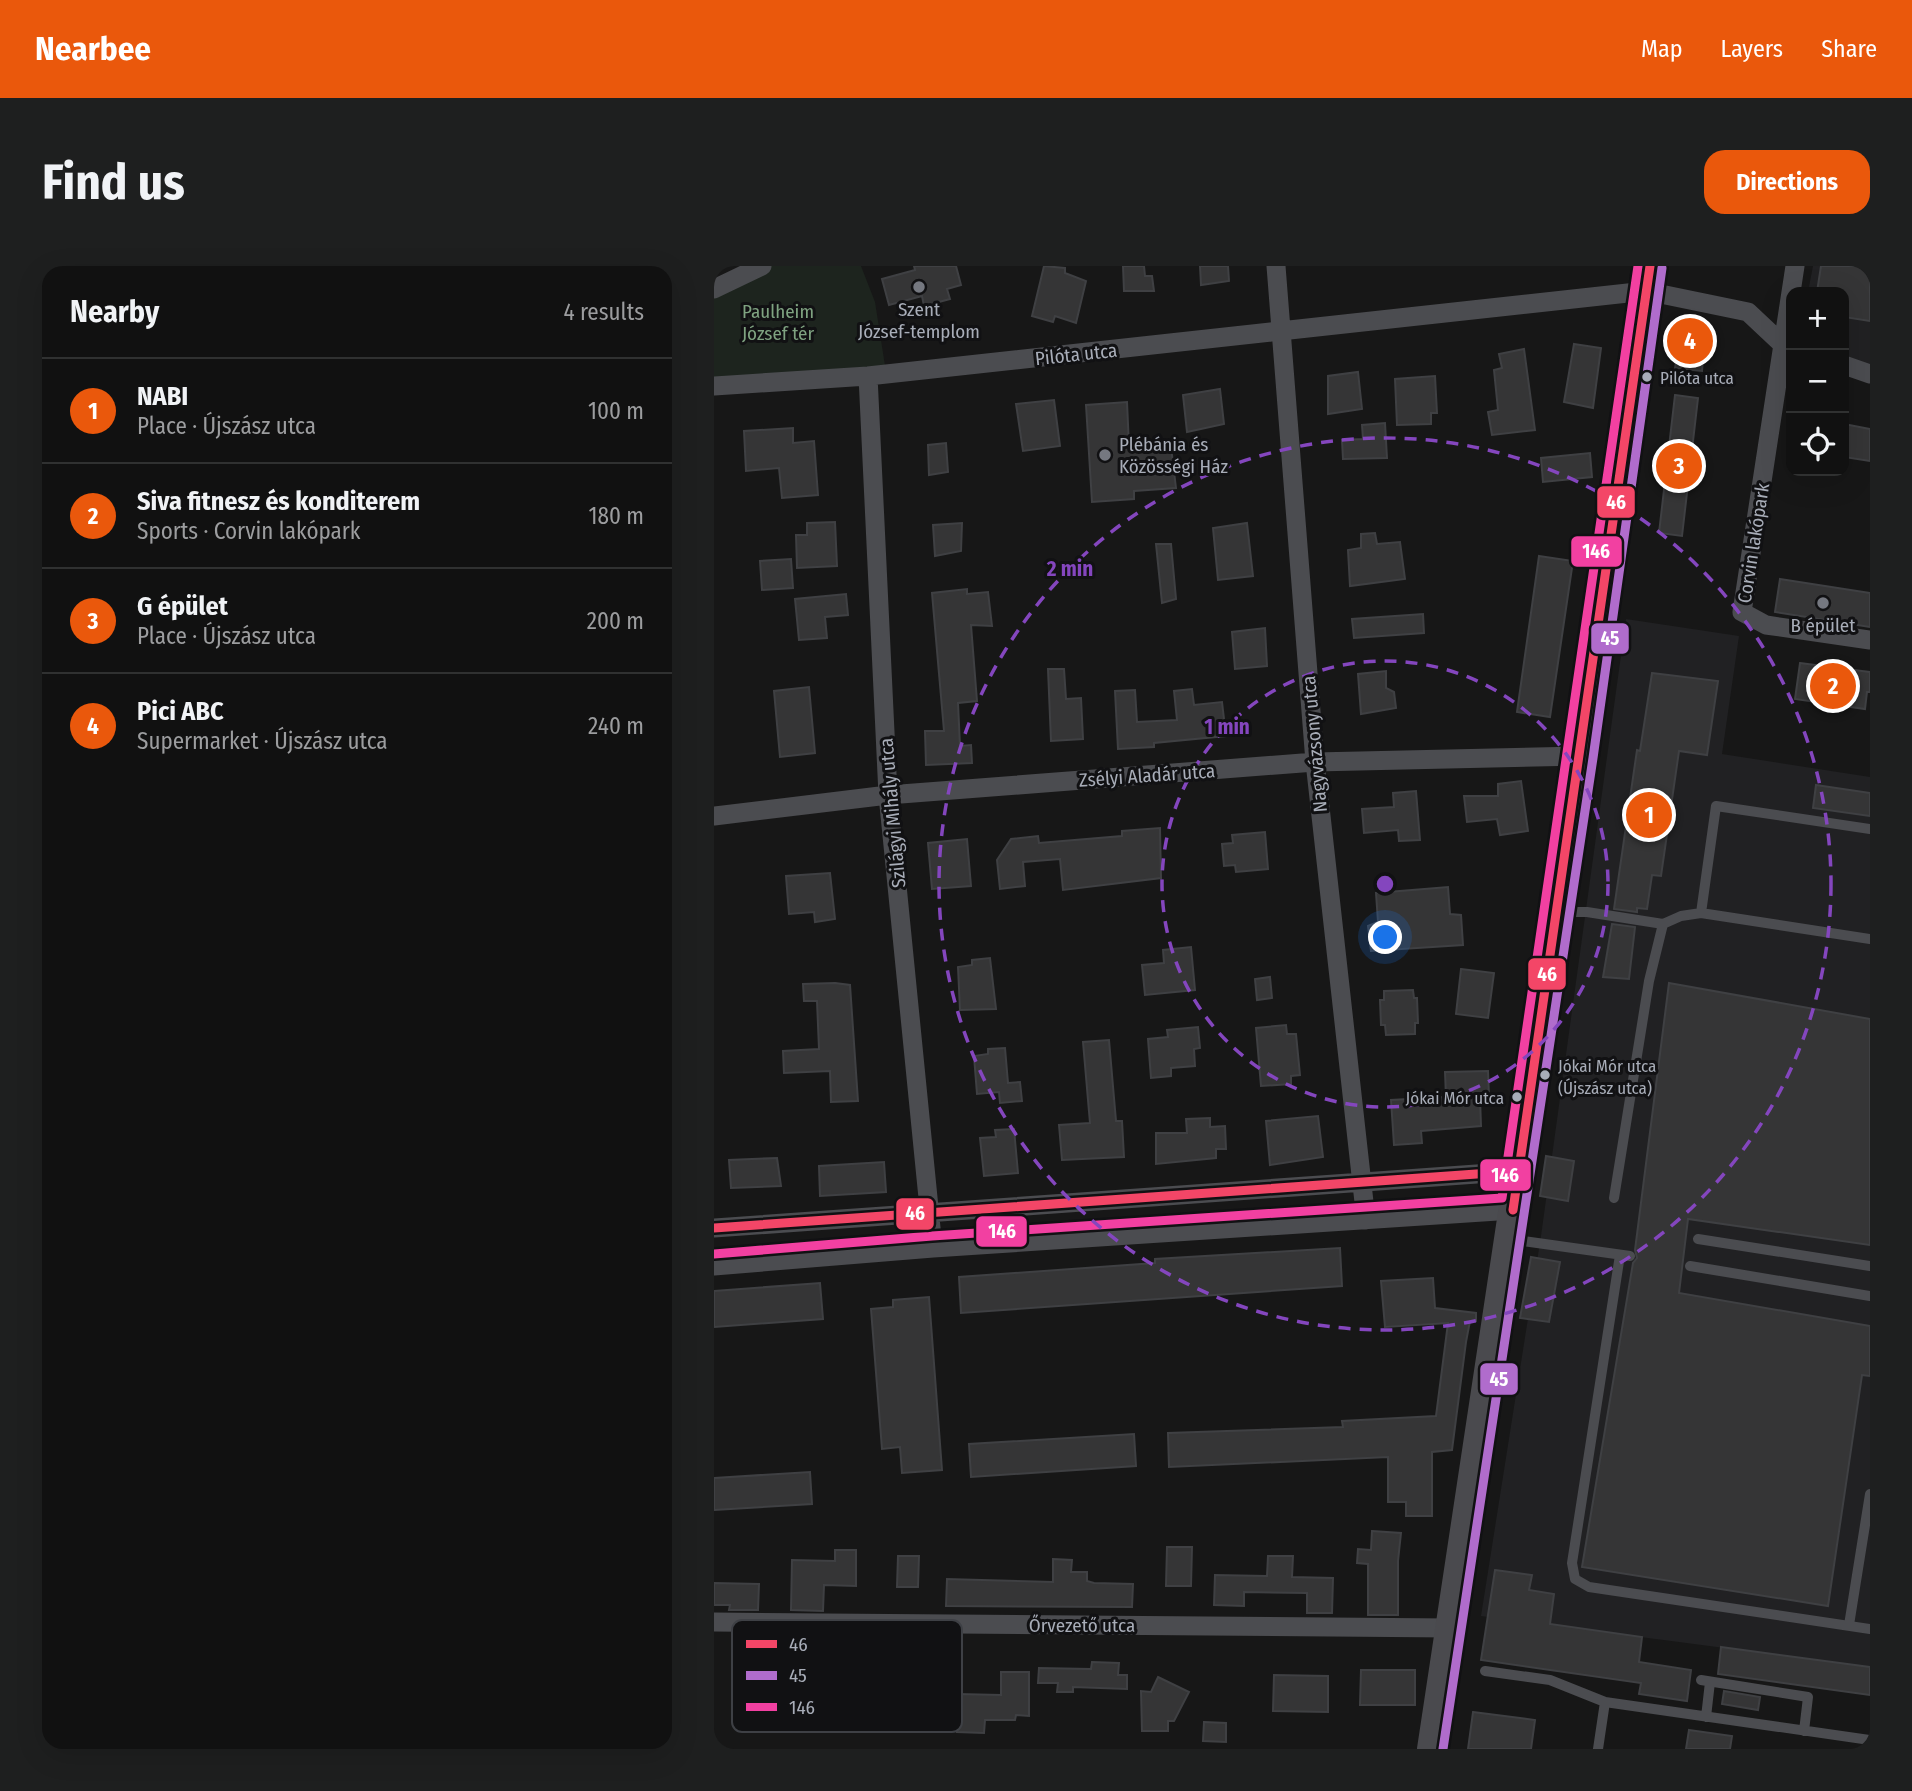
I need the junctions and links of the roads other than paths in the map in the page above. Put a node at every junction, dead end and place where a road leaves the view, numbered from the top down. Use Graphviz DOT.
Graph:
graph roads {
  1 [pos="762,266"];
  2 [pos="1276,266"];
  3 [pos="1795,266"];
  4 [pos="1648,278"];
  5 [pos="1793,287"];
  6 [pos="714,289"];
  7 [pos="1280,333"];
  8 [pos="1786,344"];
  9 [pos="1849,367"];
  10 [pos="1870,374"];
  11 [pos="868,376"];
  12 [pos="714,386"];
  13 [pos="1870,640"];
  14 [pos="1581,756"];
  15 [pos="1315,762"];
  16 [pos="888,795"];
  17 [pos="714,816"];
  18 [pos="1870,829"];
  19 [pos="1558,912"];
  20 [pos="1701,913"];
  21 [pos="1663,924"];
  22 [pos="1870,939"];
  23 [pos="1519,1171"];
  24 [pos="1359,1184"];
  25 [pos="1614,1198"];
  26 [pos="1513,1210"];
  27 [pos="931,1211"];
  28 [pos="1366,1220"];
  29 [pos="714,1228"];
  30 [pos="1509,1239"];
  31 [pos="1698,1239"];
  32 [pos="933,1248"];
  33 [pos="1690,1265"];
  34 [pos="714,1266"];
  35 [pos="1870,1266"];
  36 [pos="1870,1296"];
  37 [pos="1870,1494"];
  38 [pos="714,1622"];
  39 [pos="732,1622"];
  40 [pos="962,1624"];
  41 [pos="1849,1625"];
  42 [pos="1451,1628"];
  43 [pos="1870,1629"];
  44 [pos="1485,1671"];
  45 [pos="1605,1702"];
  46 [pos="1706,1717"];
  47 [pos="1804,1731"];
  48 [pos="1870,1740"];
  49 [pos="1431,1749"];
  50 [pos="1598,1749"];
  1 -- 6 [label="street"];
  2 -- 7 [label="street, Nagyvázsony utca"];
  3 -- 5 [label="street"];
  4 -- 7 [label="street, Pilóta utca"];
  4 -- 8 [label="street, Pilóta utca"];
  4 -- 14 [label="street"];
  7 -- 11 [label="street, Pilóta utca"];
  7 -- 15 [label="street, Nagyvázsony utca"];
  8 -- 13 [label="street, Corvin lakópark"];
  9 -- 10 [label="street"];
  11 -- 12 [label="street, Pilóta utca"];
  11 -- 16 [label="street, Szilágyi Mihály utca"];
  14 -- 15 [label="street, Zsélyi Aladár utca"];
  14 -- 19 [label="street"];
  15 -- 16 [label="street, Zsélyi Aladár utca"];
  15 -- 24 [label="street, Nagyvázsony utca"];
  16 -- 17 [label="street, Zsélyi Aladár utca"];
  16 -- 27 [label="street, Szilágyi Mihály utca"];
  18 -- 20 [label="lane"];
  19 -- 21 [label="lane"];
  19 -- 23 [label="street"];
  20 -- 21 [label="lane"];
  20 -- 22 [label="lane"];
  21 -- 25 [label="lane"];
  23 -- 24 [label="street"];
  23 -- 26 [label="street"];
  24 -- 27 [label="street"];
  24 -- 28 [label="street, Nagyvázsony utca"];
  26 -- 28 [label="street"];
  26 -- 30 [label="street"];
  27 -- 29 [label="street"];
  27 -- 32 [label="street, Szilágyi Mihály utca"];
  28 -- 32 [label="street"];
  30 -- 41 [label="lane"];
  30 -- 42 [label="street"];
  31 -- 35 [label="lane"];
  32 -- 34 [label="street"];
  33 -- 36 [label="lane"];
  37 -- 41 [label="lane"];
  38 -- 39 [label="street, Őrvezető utca"];
  40 -- 42 [label="street, Őrvezető utca"];
  41 -- 43 [label="lane"];
  42 -- 49 [label="street"];
  44 -- 45 [label="lane"];
  45 -- 46 [label="lane"];
  45 -- 50 [label="lane"];
  46 -- 47 [label="lane"];
  46 -- 47 [label="lane"];
  47 -- 48 [label="lane"];
}
